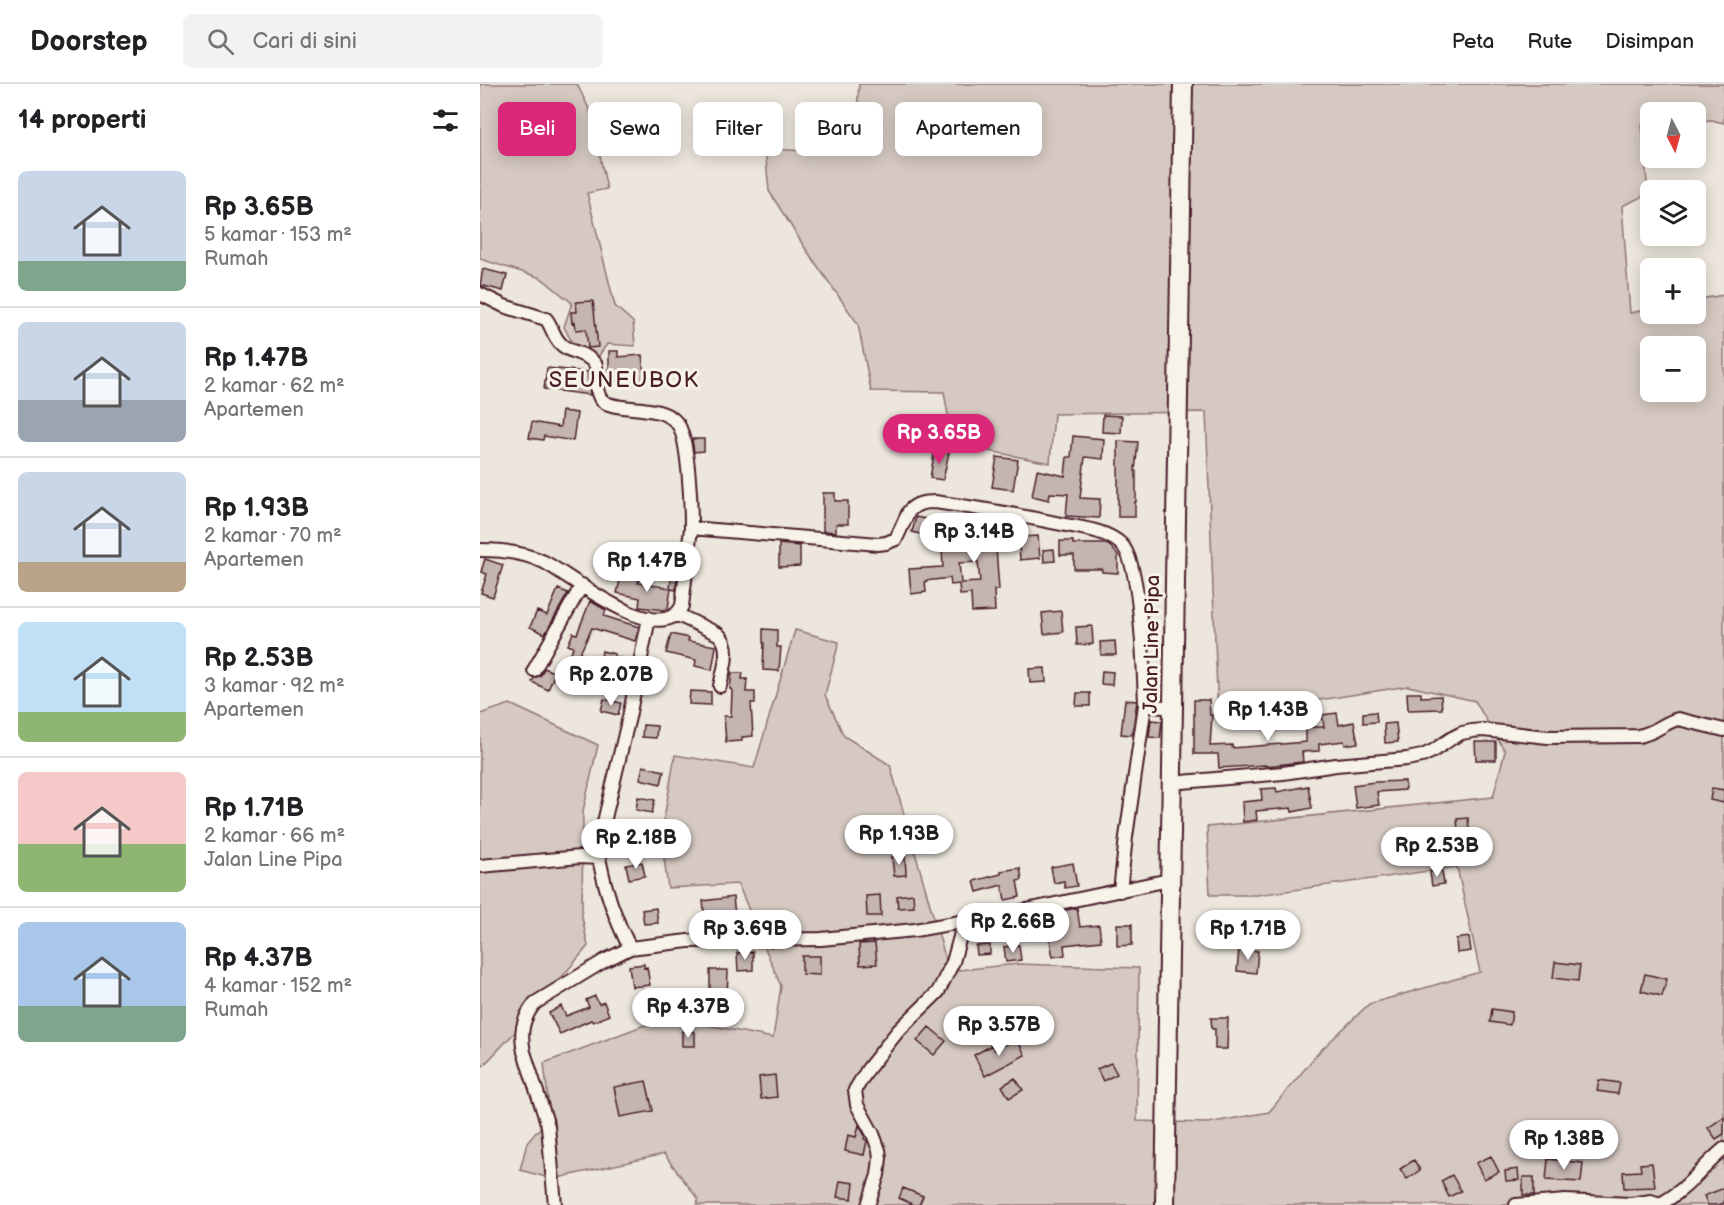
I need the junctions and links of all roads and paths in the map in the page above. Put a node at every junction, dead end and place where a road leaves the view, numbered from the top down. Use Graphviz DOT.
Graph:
graph roads {
  1 [pos="1183,84"];
  2 [pos="480,294"];
  3 [pos="691,528"];
  4 [pos="480,549"];
  5 [pos="582,585"];
  6 [pos="676,614"];
  7 [pos="649,618"];
  8 [pos="534,670"];
  9 [pos="720,686"];
  10 [pos="1144,705"];
  11 [pos="1173,708"];
  12 [pos="1724,730"];
  13 [pos="1171,783"];
  14 [pos="599,858"];
  15 [pos="480,866"];
  16 [pos="1169,880"];
  17 [pos="1120,891"];
  18 [pos="964,922"];
  19 [pos="630,948"];
  20 [pos="1724,1149"];
  21 [pos="1643,1204"];
  22 [pos="555,1205"];
  23 [pos="868,1205"];
  24 [pos="1165,1205"];
  25 [pos="1516,1205"];
  1 -- 11 [label="main road, Jalan Line Pipa"];
  2 -- 3 [label="street"];
  3 -- 6 [label="street"];
  3 -- 10 [label="street"];
  4 -- 5 [label="street"];
  5 -- 7 [label="street"];
  5 -- 8 [label="street"];
  6 -- 7 [label="street"];
  6 -- 9 [label="street"];
  7 -- 14 [label="street"];
  10 -- 11 [label="street"];
  10 -- 17 [label="street"];
  11 -- 13 [label="main road, Jalan Line Pipa"];
  12 -- 13 [label="street"];
  13 -- 16 [label="main road, Jalan Line Pipa"];
  14 -- 15 [label="street"];
  14 -- 19 [label="street"];
  16 -- 17 [label="street"];
  16 -- 24 [label="main road, Jalan Line Pipa"];
  17 -- 18 [label="street"];
  18 -- 19 [label="street"];
  18 -- 23 [label="street"];
  19 -- 22 [label="street"];
  20 -- 21 [label="street"];
  21 -- 25 [label="street"];
}
